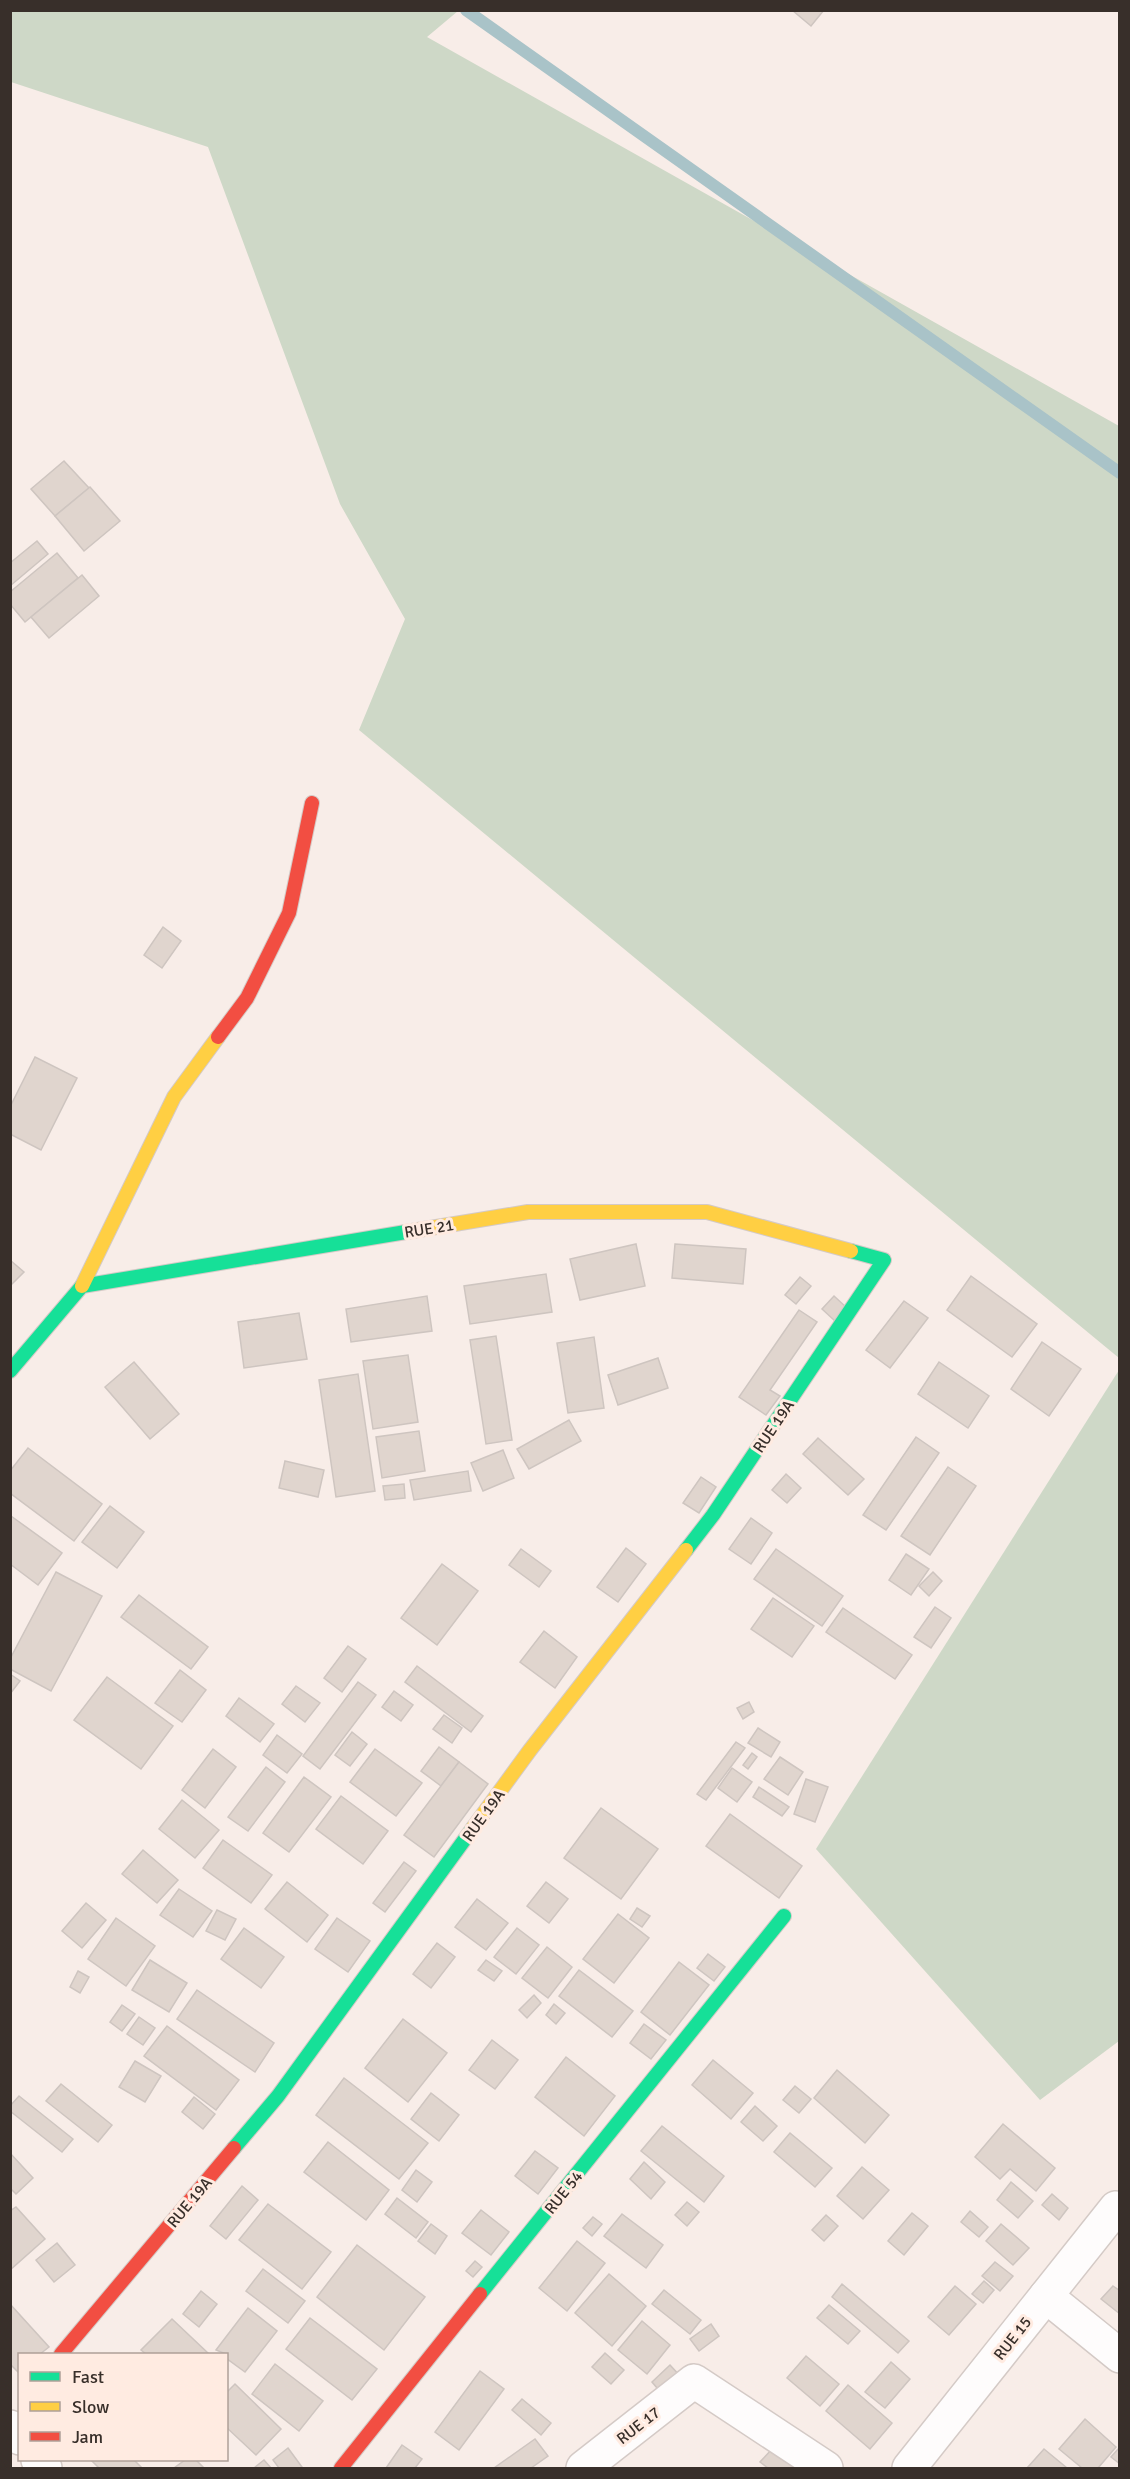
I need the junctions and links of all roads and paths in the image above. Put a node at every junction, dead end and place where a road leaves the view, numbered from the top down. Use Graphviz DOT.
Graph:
graph roads {
  1 [pos="312,803"];
  2 [pos="884,1260"];
  3 [pos="82,1286"];
  4 [pos="10,1371"];
  5 [pos="784,1916"];
  6 [pos="1116,2208"];
  7 [pos="1046,2296"];
  8 [pos="63,2353"];
  9 [pos="1119,2355"];
  10 [pos="341,2469"];
  11 [pos="583,2469"];
  12 [pos="826,2469"];
  13 [pos="909,2469"];
  1 -- 3 [label="street"];
  2 -- 3 [label="street, RUE 21"];
  2 -- 8 [label="street, RUE 19A"];
  3 -- 4 [label="street"];
  5 -- 10 [label="street, RUE 54"];
  6 -- 7 [label="street, RUE 15"];
  7 -- 9 [label="street"];
  7 -- 13 [label="street, RUE 15"];
  11 -- 12 [label="street, RUE 17"];
}
